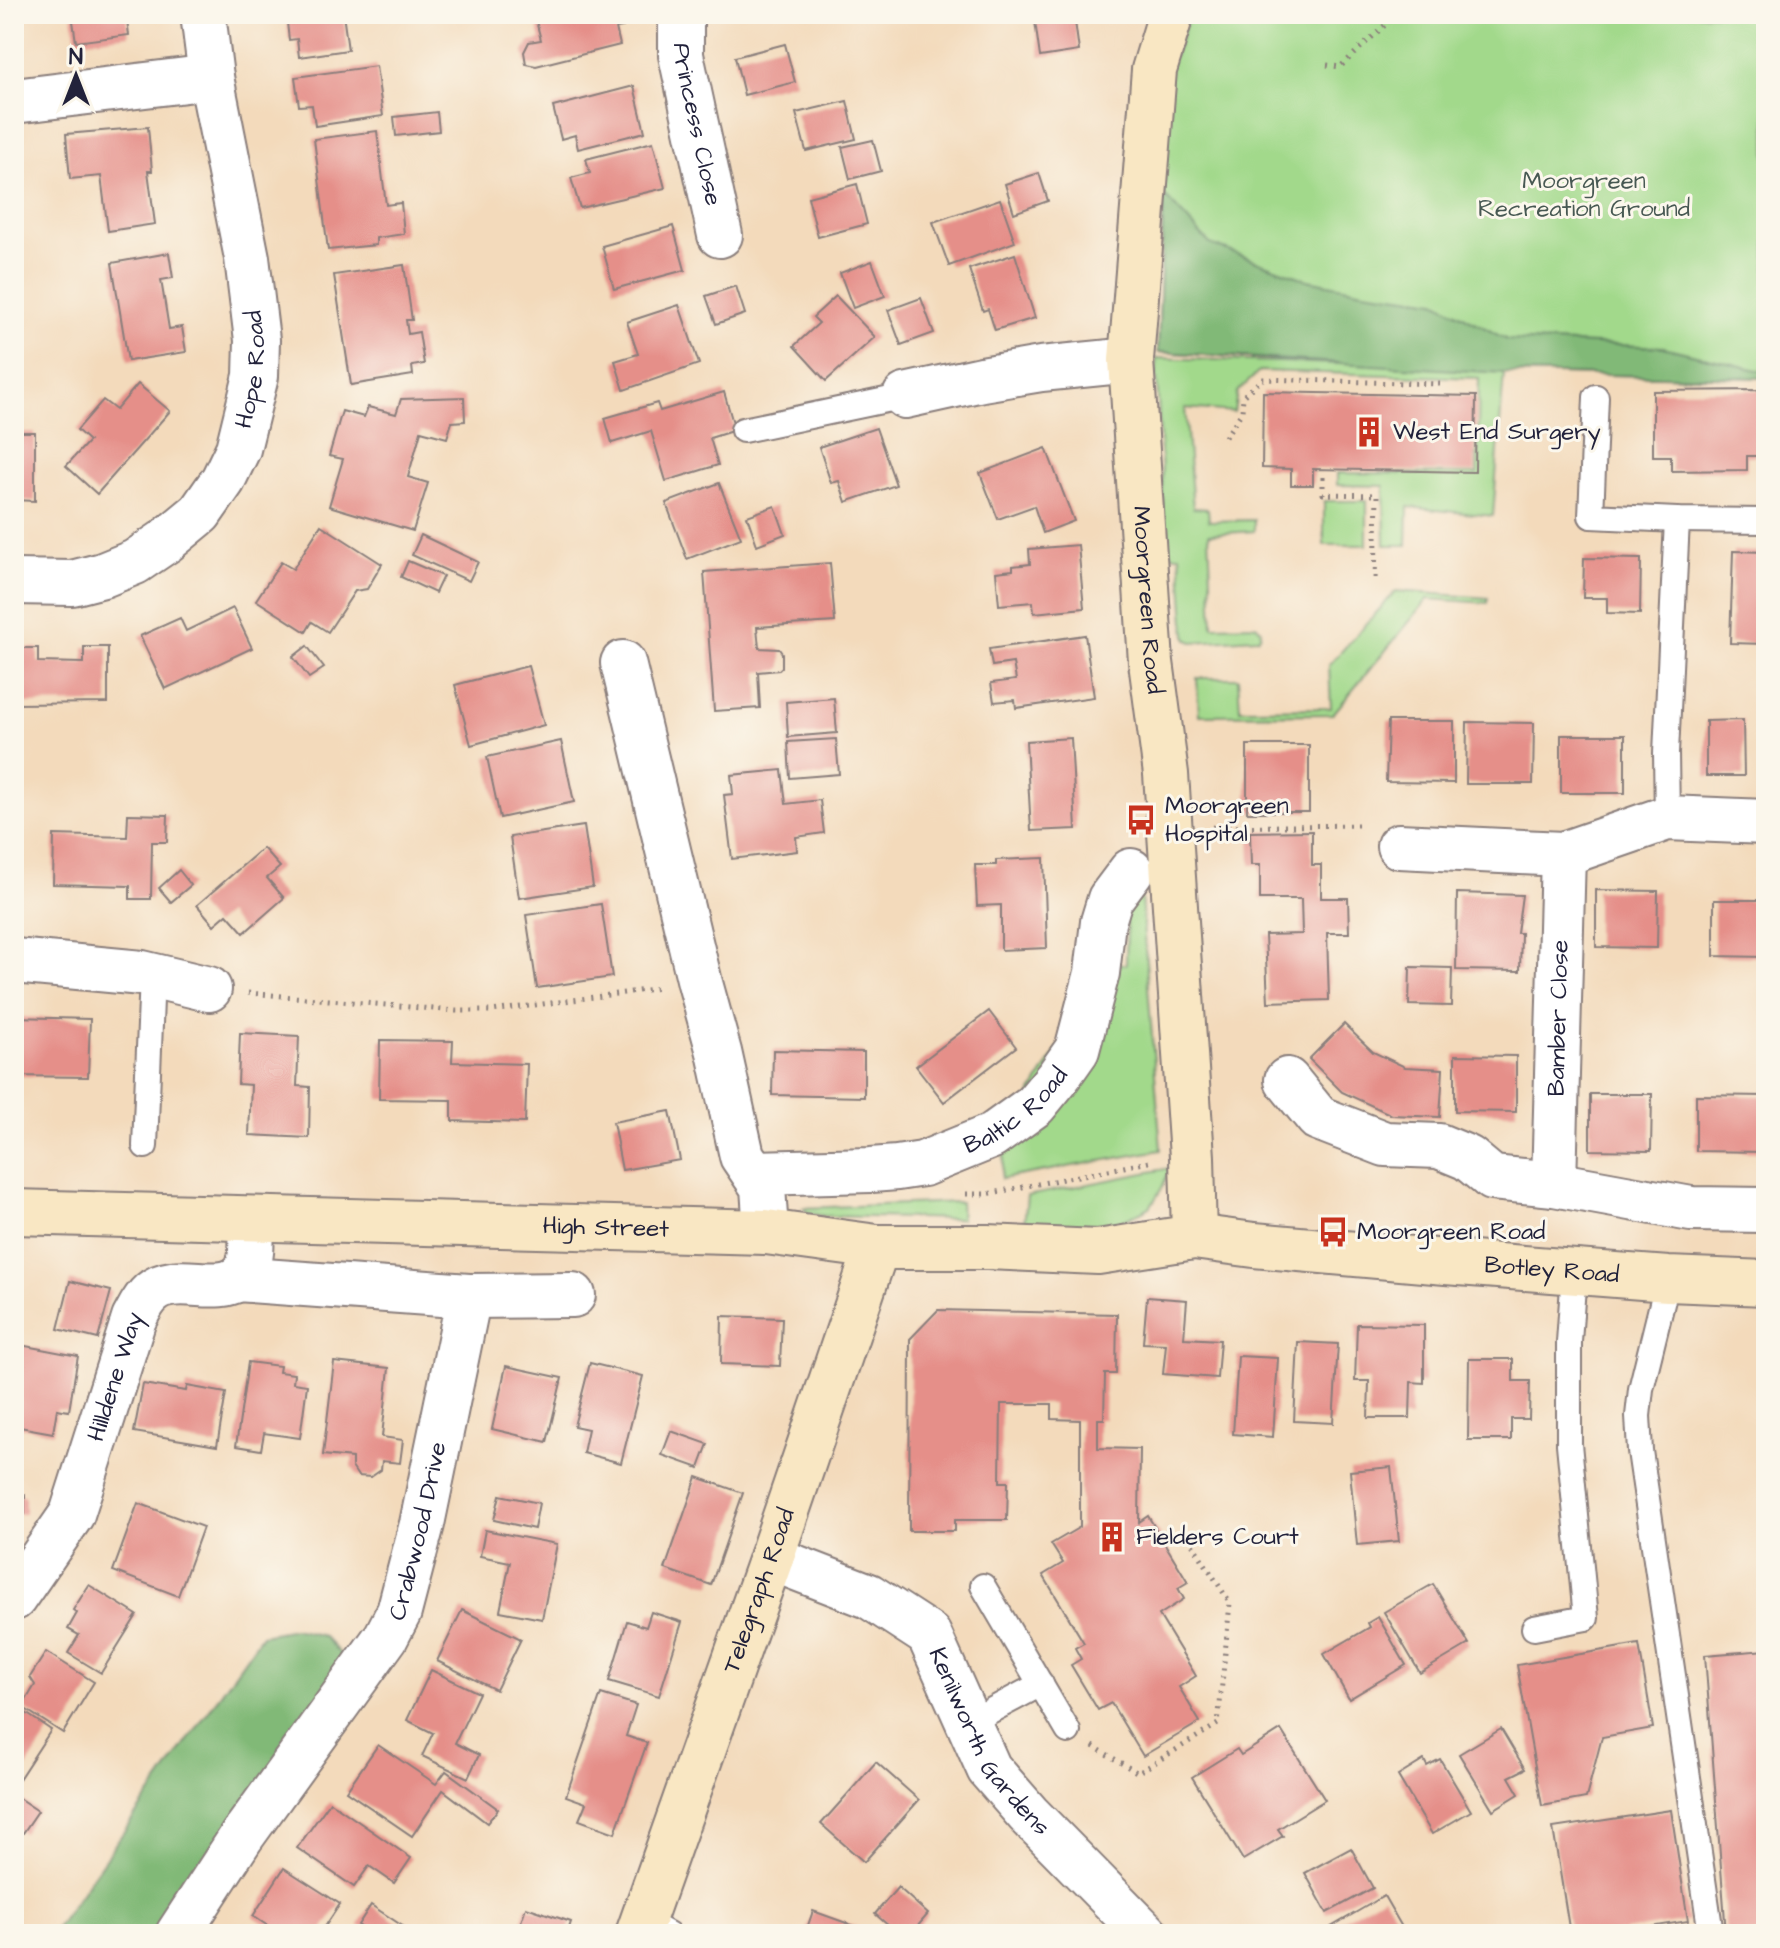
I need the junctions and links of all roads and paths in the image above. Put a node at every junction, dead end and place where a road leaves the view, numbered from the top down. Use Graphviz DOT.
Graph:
graph roads {
  1 [pos="203,14"];
  2 [pos="681,14"];
  3 [pos="1171,14"];
  4 [pos="1397,14"];
  5 [pos="1327,65"];
  6 [pos="211,77"];
  7 [pos="14,101"];
  8 [pos="720,235"];
  9 [pos="1131,360"];
  10 [pos="1440,384"];
  11 [pos="905,396"];
  12 [pos="1596,397"];
  13 [pos="743,430"];
  14 [pos="1225,437"];
  15 [pos="1323,477"];
  16 [pos="1677,520"];
  17 [pos="1766,521"];
  18 [pos="1375,581"];
  19 [pos="14,582"];
  20 [pos="623,663"];
  21 [pos="1667,818"];
  22 [pos="1766,822"];
  23 [pos="1199,827"];
  24 [pos="1399,846"];
  25 [pos="1563,854"];
  26 [pos="1131,871"];
  27 [pos="20,951"];
  28 [pos="152,975"];
  29 [pos="700,983"];
  30 [pos="209,989"];
  31 [pos="1287,1080"];
  32 [pos="992,1136"];
  33 [pos="145,1146"];
  34 [pos="754,1173"];
  35 [pos="1554,1184"];
  36 [pos="1766,1210"];
  37 [pos="14,1212"];
  38 [pos="251,1219"];
  39 [pos="766,1232"];
  40 [pos="1194,1237"];
  41 [pos="877,1247"];
  42 [pos="987,1247"];
  43 [pos="1574,1272"];
  44 [pos="237,1279"];
  45 [pos="1668,1279"];
  46 [pos="1766,1283"];
  47 [pos="573,1295"];
  48 [pos="469,1296"];
  49 [pos="1190,1540"];
  50 [pos="771,1558"];
  51 [pos="983,1586"];
  52 [pos="14,1598"];
  53 [pos="1534,1628"];
  54 [pos="1041,1684"];
  55 [pos="968,1723"];
  56 [pos="1068,1731"];
  57 [pos="650,1929"];
  58 [pos="178,1934"];
  59 [pos="1146,1934"];
  60 [pos="1711,1934"];
  1 -- 6 [label="street, Hope Road"];
  2 -- 8 [label="street, Princess Close"];
  3 -- 9 [label="street, Moorgreen Road"];
  4 -- 5 [label="path"];
  6 -- 7 [label="street"];
  6 -- 19 [label="street, Hope Road"];
  9 -- 11 [label="street"];
  9 -- 40 [label="street, Moorgreen Road"];
  10 -- 14 [label="path"];
  11 -- 13 [label="lane"];
  12 -- 16 [label="lane"];
  15 -- 18 [label="path"];
  16 -- 17 [label="lane"];
  16 -- 21 [label="lane"];
  20 -- 29 [label="street"];
  21 -- 22 [label="street"];
  21 -- 25 [label="street"];
  23 -- 24 [label="path"];
  24 -- 25 [label="street"];
  25 -- 35 [label="street, Bamber Close"];
  26 -- 32 [label="street, Baltic Road"];
  27 -- 28 [label="street"];
  28 -- 30 [label="street"];
  28 -- 33 [label="lane"];
  29 -- 30 [label="path"];
  29 -- 34 [label="street"];
  31 -- 35 [label="street"];
  32 -- 34 [label="street, Baltic Road"];
  32 -- 42 [label="path"];
  34 -- 39 [label="street"];
  35 -- 36 [label="street"];
  37 -- 38 [label="street, High Street"];
  38 -- 39 [label="street, High Street"];
  38 -- 44 [label="street"];
  39 -- 41 [label="street, High Street"];
  40 -- 42 [label="street, High Street"];
  40 -- 43 [label="street, Botley Road"];
  41 -- 42 [label="street, High Street"];
  41 -- 50 [label="street, Telegraph Road"];
  43 -- 45 [label="street, Botley Road"];
  43 -- 53 [label="lane"];
  44 -- 48 [label="street"];
  44 -- 52 [label="street, Hilldene Way"];
  45 -- 46 [label="street, Botley Road"];
  45 -- 60 [label="lane"];
  47 -- 48 [label="street"];
  48 -- 58 [label="street, Crabwood Drive"];
  49 -- 56 [label="path"];
  50 -- 55 [label="street, Kenilworth Gardens"];
  50 -- 57 [label="street, Telegraph Road"];
  51 -- 54 [label="lane"];
  54 -- 55 [label="lane"];
  54 -- 56 [label="lane"];
  55 -- 59 [label="street, Kenilworth Gardens"];
}
